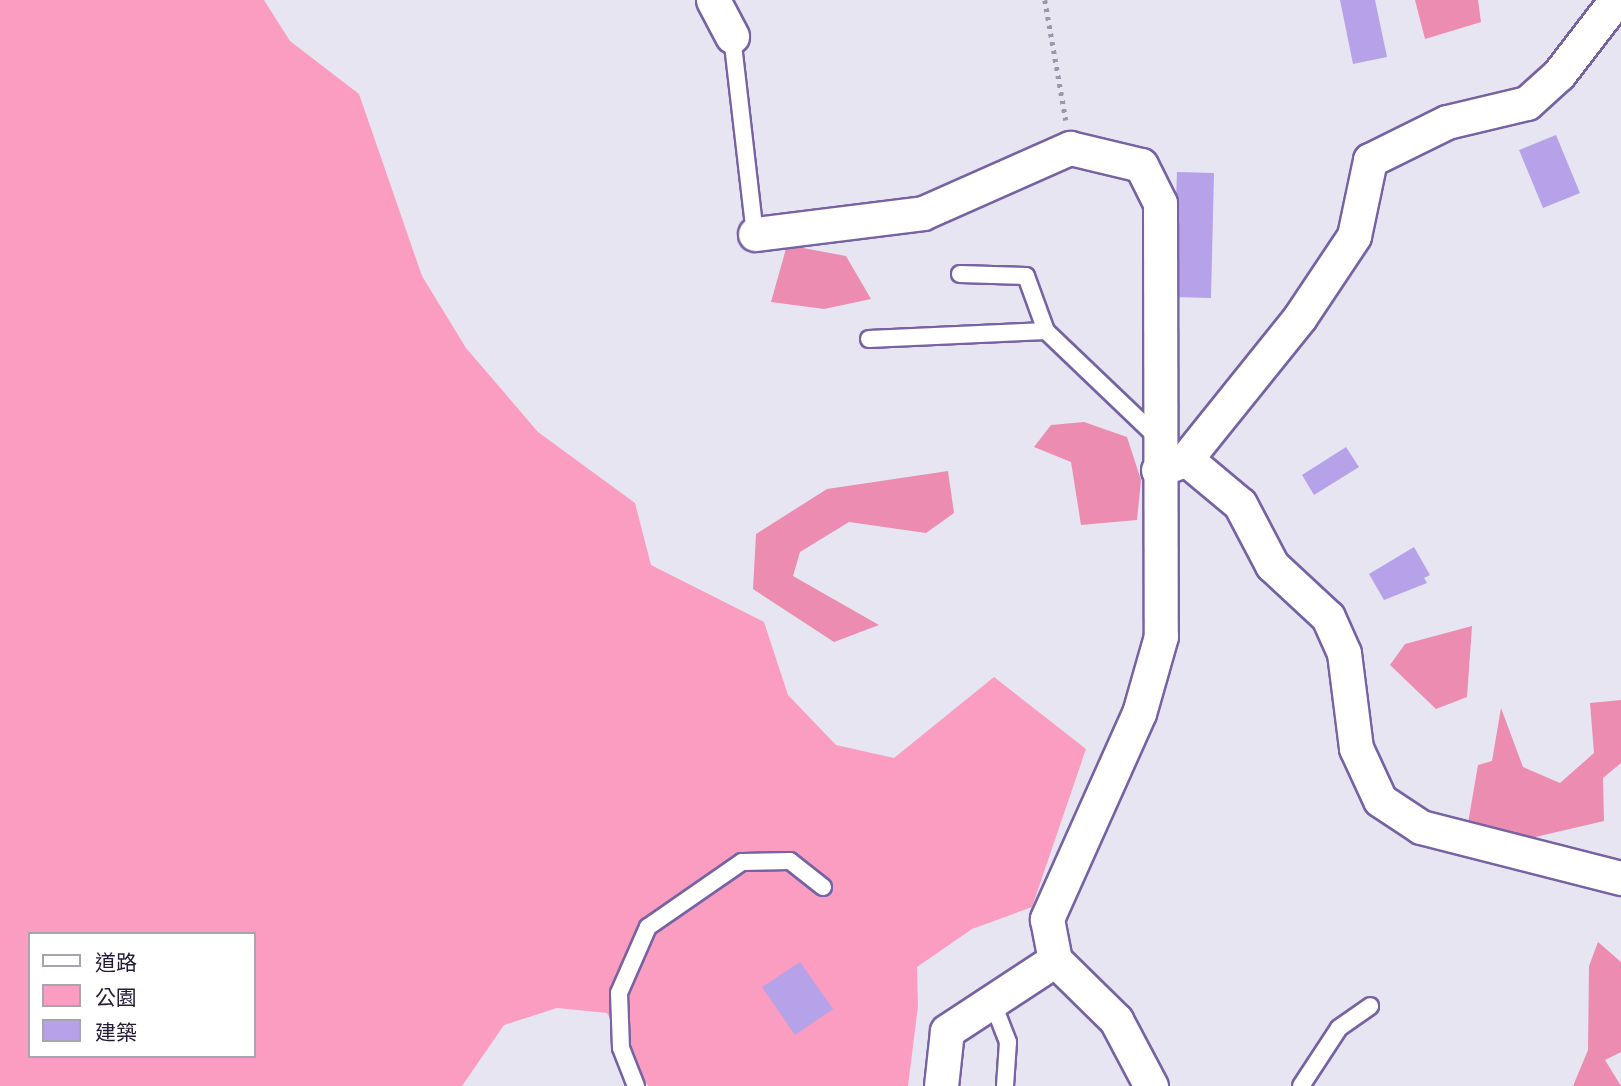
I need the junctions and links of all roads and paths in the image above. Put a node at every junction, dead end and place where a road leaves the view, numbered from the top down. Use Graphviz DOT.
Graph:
graph roads {
  1 [pos="712,0"];
  2 [pos="1045,0"];
  3 [pos="1616,0"];
  4 [pos="732,36"];
  5 [pos="1070,148"];
  6 [pos="755,234"];
  7 [pos="960,274"];
  8 [pos="1046,331"];
  9 [pos="869,339"];
  10 [pos="1167,456"];
  11 [pos="1621,878"];
  12 [pos="823,887"];
  13 [pos="1055,960"];
  14 [pos="992,1001"];
  15 [pos="1370,1006"];
  16 [pos="636,1086"];
  17 [pos="941,1086"];
  18 [pos="1005,1086"];
  19 [pos="1150,1086"];
  20 [pos="1301,1086"];
  1 -- 4 [label="street"];
  2 -- 5 [label="path"];
  3 -- 10 [label="street"];
  4 -- 6 [label="lane"];
  5 -- 6 [label="street"];
  5 -- 10 [label="street"];
  7 -- 8 [label="lane"];
  8 -- 9 [label="lane"];
  8 -- 10 [label="lane"];
  10 -- 11 [label="street"];
  10 -- 13 [label="street"];
  12 -- 16 [label="lane"];
  13 -- 14 [label="street"];
  13 -- 19 [label="street"];
  14 -- 17 [label="street"];
  14 -- 18 [label="lane"];
  15 -- 20 [label="lane"];
}
